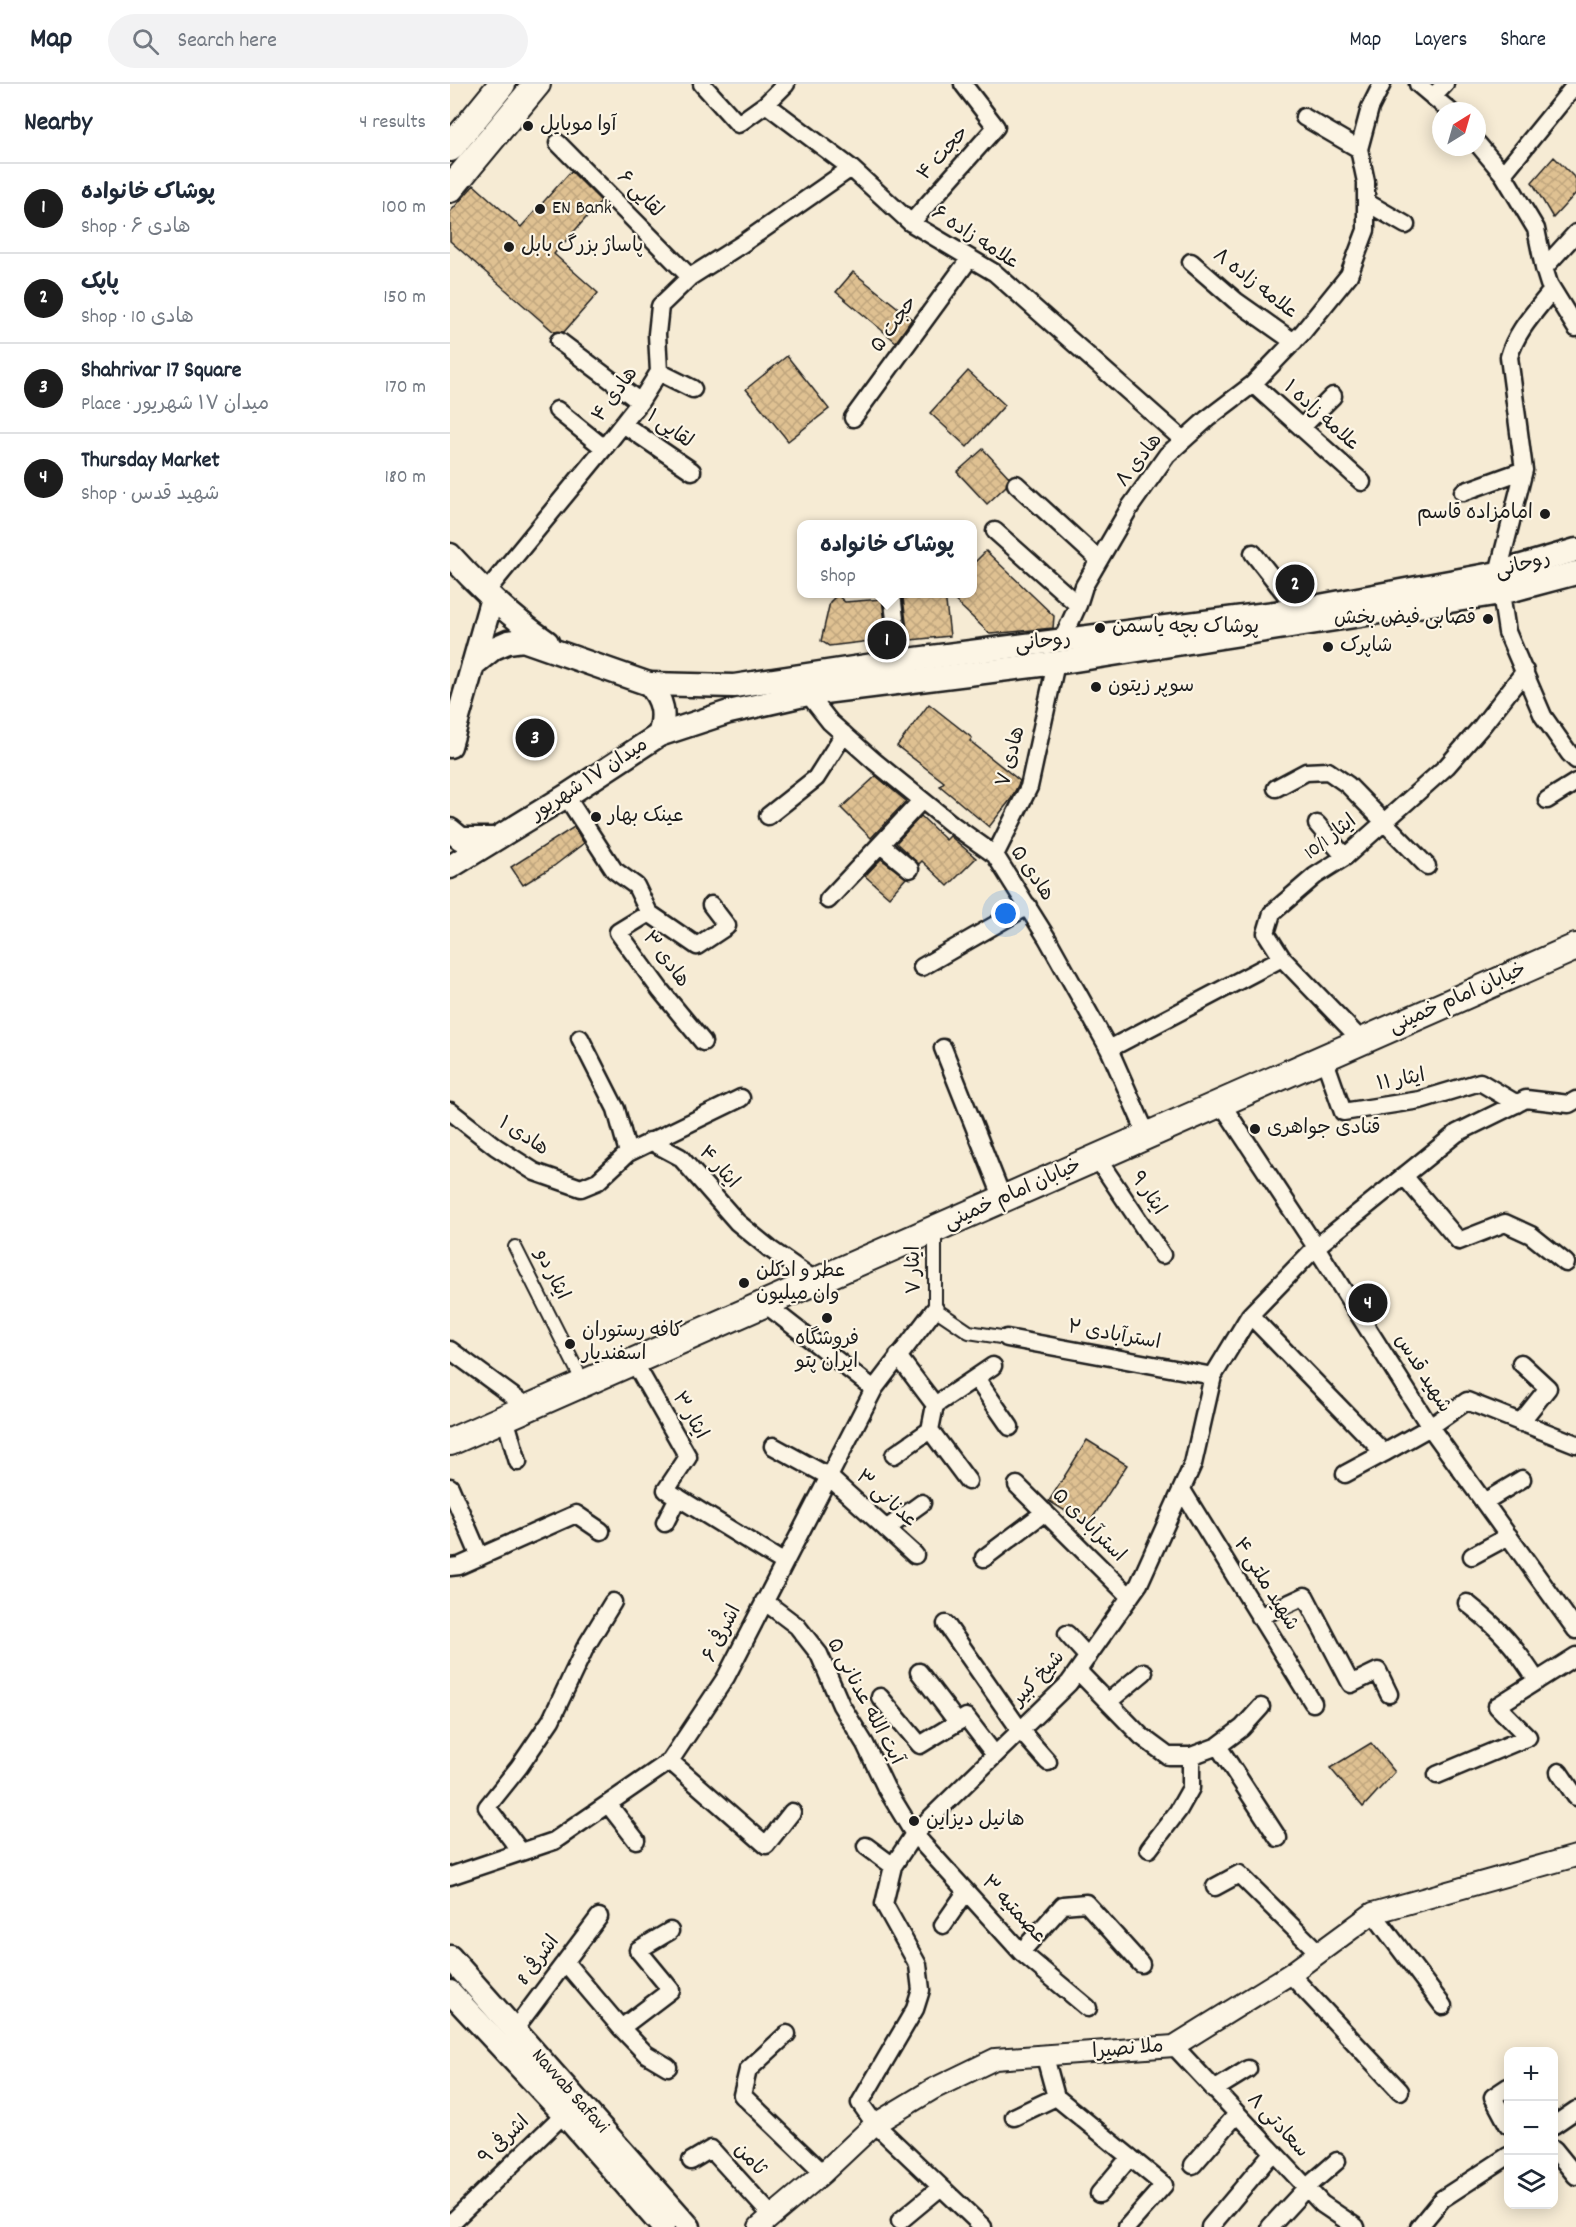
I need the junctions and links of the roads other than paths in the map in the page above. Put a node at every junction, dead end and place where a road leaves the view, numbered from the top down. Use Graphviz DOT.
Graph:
graph roads {
  1 [pos="502,84"];
  2 [pos="537,84"];
  3 [pos="702,84"];
  4 [pos="786,84"];
  5 [pos="963,84"];
  6 [pos="1382,84"];
  7 [pos="1418,84"];
  8 [pos="1445,84"];
  9 [pos="1576,84"];
  10 [pos="1433,97"];
  11 [pos="1439,102"];
  12 [pos="766,104"];
  13 [pos="1304,117"];
  14 [pos="558,143"];
  15 [pos="450,147"];
  16 [pos="1359,149"];
  17 [pos="1486,154"];
  18 [pos="850,168"];
  19 [pos="1503,174"];
  20 [pos="450,189"];
  21 [pos="1366,202"];
  22 [pos="911,223"];
  23 [pos="1406,225"];
  24 [pos="1576,233"];
  25 [pos="970,258"];
  26 [pos="1191,262"];
  27 [pos="1544,268"];
  28 [pos="690,277"];
  29 [pos="1552,290"];
  30 [pos="1576,328"];
  31 [pos="559,341"];
  32 [pos="1294,342"];
  33 [pos="659,372"];
  34 [pos="1253,384"];
  35 [pos="693,388"];
  36 [pos="1333,396"];
  37 [pos="640,402"];
  38 [pos="558,410"];
  39 [pos="853,418"];
  40 [pos="623,423"];
  41 [pos="1302,428"];
  42 [pos="1183,440"];
  43 [pos="604,448"];
  44 [pos="1524,470"];
  45 [pos="692,471"];
  46 [pos="1362,482"];
  47 [pos="1016,484"];
  48 [pos="1463,492"];
  49 [pos="996,531"];
  50 [pos="1576,550"];
  51 [pos="1253,553"];
  52 [pos="450,555"];
  53 [pos="1099,560"];
  54 [pos="1576,573"];
  55 [pos="1499,583"];
  56 [pos="489,596"];
  57 [pos="892,598"];
  58 [pos="1078,605"];
  59 [pos="1298,610"];
  60 [pos="1062,640"];
  61 [pos="565,654"];
  62 [pos="900,661"];
  63 [pos="968,663"];
  64 [pos="1056,663"];
  65 [pos="473,665"];
  66 [pos="1525,671"];
  67 [pos="649,684"];
  68 [pos="808,694"];
  69 [pos="844,734"];
  70 [pos="659,735"];
  71 [pos="450,746"];
  72 [pos="1576,760"];
  73 [pos="1576,782"];
  74 [pos="1276,788"];
  75 [pos="566,796"];
  76 [pos="922,800"];
  77 [pos="1547,800"];
  78 [pos="768,816"];
  79 [pos="1383,823"];
  80 [pos="1317,824"];
  81 [pos="450,830"];
  82 [pos="496,839"];
  83 [pos="881,845"];
  84 [pos="995,855"];
  85 [pos="1345,857"];
  86 [pos="1426,866"];
  87 [pos="450,867"];
  88 [pos="910,869"];
  89 [pos="828,900"];
  90 [pos="711,905"];
  91 [pos="1028,906"];
  92 [pos="648,913"];
  93 [pos="1576,947"];
  94 [pos="1282,958"];
  95 [pos="922,967"];
  96 [pos="580,1038"];
  97 [pos="1362,1041"];
  98 [pos="703,1042"];
  99 [pos="943,1047"];
  100 [pos="1109,1049"];
  101 [pos="1324,1058"];
  102 [pos="741,1098"];
  103 [pos="1221,1103"];
  104 [pos="1517,1104"];
  105 [pos="1574,1105"];
  106 [pos="450,1111"];
  107 [pos="1147,1136"];
  108 [pos="650,1141"];
  109 [pos="628,1153"];
  110 [pos="1097,1158"];
  111 [pos="1404,1176"];
  112 [pos="1003,1199"];
  113 [pos="932,1230"];
  114 [pos="515,1247"];
  115 [pos="1317,1247"];
  116 [pos="1162,1255"];
  117 [pos="1566,1263"];
  118 [pos="816,1281"];
  119 [pos="765,1304"];
  120 [pos="935,1309"];
  121 [pos="1250,1315"];
  122 [pos="1007,1338"];
  123 [pos="450,1350"];
  124 [pos="898,1356"];
  125 [pos="634,1362"];
  126 [pos="1521,1363"];
  127 [pos="993,1366"];
  128 [pos="1213,1376"];
  129 [pos="976,1378"];
  130 [pos="584,1384"];
  131 [pos="874,1389"];
  132 [pos="935,1405"];
  133 [pos="529,1408"];
  134 [pos="505,1418"];
  135 [pos="1520,1423"];
  136 [pos="1010,1427"];
  137 [pos="1430,1427"];
  138 [pos="930,1430"];
  139 [pos="450,1442"];
  140 [pos="1576,1444"];
  141 [pos="773,1446"];
  142 [pos="1384,1453"];
  143 [pos="894,1455"];
  144 [pos="518,1462"];
  145 [pos="1345,1474"];
  146 [pos="828,1476"];
  147 [pos="1522,1479"];
  148 [pos="968,1481"];
  149 [pos="1017,1485"];
  150 [pos="450,1487"];
  151 [pos="1182,1490"];
  152 [pos="672,1494"];
  153 [pos="1484,1502"];
  154 [pos="922,1503"];
  155 [pos="1045,1512"];
  156 [pos="664,1523"];
  157 [pos="886,1529"];
  158 [pos="601,1531"];
  159 [pos="1509,1536"];
  160 [pos="915,1556"];
  161 [pos="1472,1556"];
  162 [pos="480,1557"];
  163 [pos="984,1558"];
  164 [pos="783,1562"];
  165 [pos="450,1567"];
  166 [pos="1130,1597"];
  167 [pos="764,1601"];
  168 [pos="613,1602"];
  169 [pos="1467,1603"];
  170 [pos="1259,1617"];
  171 [pos="946,1624"];
  172 [pos="1576,1630"];
  173 [pos="1067,1634"];
  174 [pos="1576,1656"];
  175 [pos="1088,1657"];
  176 [pos="1078,1671"];
  177 [pos="919,1672"];
  178 [pos="1144,1672"];
  179 [pos="1537,1681"];
  180 [pos="1389,1694"];
  181 [pos="880,1696"];
  182 [pos="1108,1702"];
  183 [pos="1312,1703"];
  184 [pos="1261,1707"];
  185 [pos="957,1722"];
  186 [pos="1020,1730"];
  187 [pos="1218,1746"];
  188 [pos="995,1755"];
  189 [pos="1191,1756"];
  190 [pos="670,1761"];
  191 [pos="1048,1762"];
  192 [pos="1559,1772"];
  193 [pos="1437,1775"];
  194 [pos="1576,1797"];
  195 [pos="608,1804"];
  196 [pos="792,1812"];
  197 [pos="914,1834"];
  198 [pos="1278,1838"];
  199 [pos="636,1840"];
  200 [pos="866,1846"];
  201 [pos="1149,1849"];
  202 [pos="521,1852"];
  203 [pos="1576,1856"];
  204 [pos="893,1866"];
  205 [pos="450,1876"];
  206 [pos="1215,1887"];
  207 [pos="966,1892"];
  208 [pos="1373,1913"];
  209 [pos="599,1917"];
  210 [pos="943,1925"];
  211 [pos="670,1931"];
  212 [pos="1021,1952"];
  213 [pos="1318,1952"];
  214 [pos="450,1958"];
  215 [pos="565,1962"];
  216 [pos="1141,1964"];
  217 [pos="1290,1974"];
  218 [pos="450,1992"];
  219 [pos="1443,2006"];
  220 [pos="1088,2008"];
  221 [pos="621,2028"];
  222 [pos="514,2030"];
  223 [pos="787,2034"];
  224 [pos="1174,2046"];
  225 [pos="1045,2056"];
  226 [pos="668,2067"];
  227 [pos="1248,2069"];
  228 [pos="1214,2090"];
  229 [pos="1504,2090"];
  230 [pos="1400,2091"];
  231 [pos="1056,2097"];
  232 [pos="1576,2110"];
  233 [pos="564,2114"];
  234 [pos="1237,2114"];
  235 [pos="1504,2116"];
  236 [pos="1014,2117"];
  237 [pos="1558,2122"];
  238 [pos="875,2124"];
  239 [pos="1273,2152"];
  240 [pos="1558,2154"];
  241 [pos="1130,2157"];
  242 [pos="1504,2159"];
  243 [pos="692,2161"];
  244 [pos="1337,2161"];
  245 [pos="1193,2165"];
  246 [pos="823,2173"];
  247 [pos="1576,2176"];
  248 [pos="941,2187"];
  249 [pos="1306,2188"];
  250 [pos="1099,2194"];
  251 [pos="766,2221"];
  252 [pos="900,2221"];
  253 [pos="450,2224"];
  254 [pos="663,2227"];
  255 [pos="689,2227"];
  256 [pos="741,2227"];
  257 [pos="983,2227"];
  258 [pos="1127,2227"];
  259 [pos="1210,2227"];
  260 [pos="1270,2227"];
  261 [pos="1356,2227"];
  262 [pos="1419,2227"];
  1 -- 15 [label="main road"];
  2 -- 20 [label="main road"];
  3 -- 12 [label="street"];
  4 -- 12 [label="street"];
  5 -- 22 [label="street, حجت ۴"];
  6 -- 16 [label="street"];
  7 -- 10 [label="street"];
  8 -- 10 [label="street"];
  9 -- 19 [label="street"];
  10 -- 11 [label="street"];
  12 -- 18 [label="street, علامه زاده ۶"];
  13 -- 16 [label="street"];
  14 -- 28 [label="street, لقایی ۶"];
  16 -- 21 [label="street, هادی ۸"];
  17 -- 19 [label="street"];
  18 -- 22 [label="street, علامه زاده ۶"];
  18 -- 28 [label="street, هادی ۴"];
  19 -- 27 [label="street"];
  21 -- 23 [label="street"];
  21 -- 32 [label="street, هادی ۸"];
  22 -- 25 [label="street, علامه زاده ۶"];
  24 -- 27 [label="street"];
  25 -- 39 [label="street, حجت ۵"];
  25 -- 42 [label="street, علامه زاده ۶"];
  26 -- 32 [label="street, علامه زاده ۸"];
  27 -- 29 [label="street"];
  28 -- 33 [label="street, هادی ۴"];
  29 -- 30 [label="street"];
  29 -- 44 [label="street"];
  31 -- 37 [label="street"];
  32 -- 34 [label="street, هادی ۸"];
  33 -- 35 [label="street"];
  33 -- 37 [label="street, هادی ۴"];
  34 -- 41 [label="street, علامه زاده ۱"];
  34 -- 42 [label="street, هادی ۸"];
  36 -- 41 [label="street"];
  37 -- 40 [label="street, هادی ۴"];
  38 -- 43 [label="street"];
  40 -- 43 [label="street, هادی ۴"];
  40 -- 45 [label="street, لقایی ۱"];
  41 -- 46 [label="street, علامه زاده ۱"];
  42 -- 53 [label="street, هادی ۸"];
  43 -- 56 [label="street, هادی ۴"];
  44 -- 48 [label="street"];
  44 -- 55 [label="street"];
  47 -- 53 [label="street"];
  49 -- 58 [label="street"];
  50 -- 55 [label="main road, روحانی"];
  51 -- 59 [label="street"];
  52 -- 56 [label="main road"];
  53 -- 58 [label="street, هادی ۸"];
  54 -- 55 [label="main road, روحانی"];
  55 -- 59 [label="main road, روحانی"];
  55 -- 64 [label="main road, روحانی"];
  55 -- 66 [label="street"];
  56 -- 61 [label="main road"];
  56 -- 65 [label="main road"];
  57 -- 62 [label="street"];
  58 -- 60 [label="street, هادی ۸"];
  59 -- 60 [label="main road, روحانی"];
  60 -- 63 [label="main road, روحانی"];
  61 -- 65 [label="main road"];
  61 -- 67 [label="main road"];
  62 -- 63 [label="main road, روحانی"];
  62 -- 67 [label="main road, روحانی"];
  63 -- 64 [label="main road, روحانی"];
  63 -- 68 [label="main road, روحانی"];
  64 -- 84 [label="street, هادی ۷"];
  65 -- 71 [label="main road"];
  66 -- 72 [label="street"];
  66 -- 79 [label="street, ایثار 10/1"];
  67 -- 70 [label="main road, میدان ۱۷ شهریور"];
  68 -- 69 [label="street, هادی ۵"];
  68 -- 70 [label="main road, روحانی"];
  69 -- 76 [label="street, هادی ۵"];
  69 -- 78 [label="street"];
  70 -- 75 [label="main road, میدان ۱۷ شهریور"];
  73 -- 77 [label="street"];
  74 -- 79 [label="street"];
  75 -- 82 [label="main road, میدان ۱۷ شهریور"];
  75 -- 92 [label="street, هادی ۳"];
  76 -- 83 [label="street"];
  76 -- 84 [label="street, هادی ۵"];
  79 -- 85 [label="street, ایثار 10/1"];
  79 -- 86 [label="street"];
  80 -- 85 [label="street"];
  81 -- 82 [label="main road"];
  82 -- 87 [label="main road, میدان ۱۷ شهریور"];
  83 -- 88 [label="street"];
  83 -- 89 [label="street"];
  84 -- 91 [label="street, هادی ۵"];
  85 -- 94 [label="street, ایثار 10/1"];
  90 -- 92 [label="street"];
  91 -- 95 [label="street"];
  91 -- 100 [label="street, هادی ۵"];
  92 -- 98 [label="street, هادی ۳"];
  93 -- 97 [label="main road, خیابان امام خمینی"];
  94 -- 97 [label="street, ایثار 10/1"];
  94 -- 100 [label="street"];
  96 -- 109 [label="street"];
  97 -- 101 [label="main road, خیابان امام خمینی"];
  99 -- 112 [label="street"];
  100 -- 107 [label="street, هادی ۵"];
  101 -- 103 [label="main road, خیابان امام خمینی"];
  101 -- 104 [label="street, ایثار ۱۱"];
  102 -- 108 [label="street"];
  103 -- 107 [label="main road, خیابان امام خمینی"];
  103 -- 115 [label="street, شهید قدس"];
  104 -- 105 [label="street"];
  104 -- 111 [label="street, شیخ کبیر"];
  106 -- 109 [label="street, هادی ۱"];
  107 -- 110 [label="main road, خیابان امام خمینی"];
  108 -- 109 [label="street"];
  108 -- 118 [label="street, ایثار ۴"];
  110 -- 112 [label="main road, خیابان امام خمینی"];
  110 -- 116 [label="street, ایثار ۹"];
  111 -- 115 [label="street, شیخ کبیر"];
  111 -- 117 [label="street"];
  112 -- 113 [label="main road, خیابان امام خمینی"];
  113 -- 118 [label="main road, خیابان امام خمینی"];
  113 -- 120 [label="street, ایثار ۷"];
  114 -- 130 [label="street, ایثار دو"];
  115 -- 121 [label="street, شیخ کبیر"];
  115 -- 137 [label="street, شهید قدس"];
  118 -- 119 [label="main road, خیابان امام خمینی"];
  119 -- 125 [label="main road, خیابان امام خمینی"];
  119 -- 131 [label="street"];
  120 -- 122 [label="street"];
  120 -- 124 [label="street, اشرفی ۶"];
  121 -- 128 [label="street, شیخ کبیر"];
  121 -- 142 [label="street"];
  122 -- 128 [label="street, استرآبادی ٣"];
  123 -- 133 [label="street"];
  124 -- 131 [label="street, اشرفی ۶"];
  124 -- 132 [label="street"];
  125 -- 130 [label="main road, خیابان امام خمینی"];
  125 -- 152 [label="street, ایثار ۳"];
  126 -- 135 [label="street"];
  127 -- 129 [label="street"];
  128 -- 151 [label="street, شیخ کبیر"];
  129 -- 132 [label="street"];
  129 -- 136 [label="street"];
  130 -- 133 [label="main road, خیابان امام خمینی"];
  131 -- 146 [label="street, اشرفی ۶"];
  132 -- 138 [label="street"];
  133 -- 134 [label="main road, خیابان امام خمینی"];
  134 -- 139 [label="main road, خیابان امام خمینی"];
  134 -- 144 [label="street"];
  135 -- 137 [label="street"];
  135 -- 140 [label="street"];
  137 -- 142 [label="street"];
  137 -- 153 [label="street, شهید قدس"];
  138 -- 143 [label="street"];
  138 -- 148 [label="street"];
  141 -- 146 [label="street, عدنانی ۳"];
  142 -- 145 [label="street"];
  146 -- 157 [label="street, عدنانی ۳"];
  146 -- 164 [label="street, اشرفی ۶"];
  147 -- 153 [label="street"];
  149 -- 155 [label="street, استرآبادی ۵"];
  150 -- 162 [label="street"];
  151 -- 166 [label="street, شیخ کبیر"];
  151 -- 170 [label="street, شهید ملتی ۴"];
  152 -- 156 [label="street"];
  152 -- 164 [label="street"];
  153 -- 159 [label="street, شهید قدس"];
  154 -- 157 [label="street"];
  155 -- 163 [label="street"];
  155 -- 166 [label="street, استرآبادی ۵"];
  157 -- 160 [label="street, عدنانی ۳"];
  158 -- 162 [label="street"];
  159 -- 161 [label="street"];
  159 -- 172 [label="street, شهید قدس"];
  162 -- 165 [label="street"];
  164 -- 167 [label="street, اشرفی ۶"];
  166 -- 175 [label="street, شیخ کبیر"];
  167 -- 190 [label="street, اشرفی ۶"];
  167 -- 197 [label="street, آیت الله عدنانی ۵"];
  168 -- 202 [label="street"];
  169 -- 179 [label="street"];
  170 -- 180 [label="street"];
  170 -- 183 [label="street, شهید ملتی ۴"];
  171 -- 186 [label="street"];
  173 -- 175 [label="street"];
  174 -- 179 [label="street"];
  175 -- 176 [label="street, شیخ کبیر"];
  176 -- 182 [label="street"];
  176 -- 186 [label="street, شیخ کبیر"];
  177 -- 185 [label="street"];
  178 -- 182 [label="street"];
  179 -- 193 [label="street"];
  181 -- 185 [label="street"];
  182 -- 189 [label="street"];
  184 -- 187 [label="street"];
  185 -- 188 [label="street"];
  186 -- 188 [label="street, شیخ کبیر"];
  186 -- 191 [label="street"];
  187 -- 189 [label="street"];
  187 -- 198 [label="street"];
  188 -- 197 [label="street, شیخ کبیر"];
  189 -- 201 [label="street"];
  190 -- 195 [label="street, اشرفی ۶"];
  190 -- 196 [label="street"];
  192 -- 194 [label="street"];
  195 -- 199 [label="street"];
  195 -- 202 [label="street, اشرفی ۶"];
  197 -- 204 [label="street, شیخ کبیر"];
  197 -- 207 [label="street, عصمتیه ۳"];
  200 -- 204 [label="street"];
  202 -- 205 [label="street, اشرفی ۶"];
  203 -- 208 [label="street, ملا نصیرا"];
  204 -- 238 [label="street, شیخ کبیر"];
  206 -- 213 [label="street"];
  207 -- 210 [label="street"];
  207 -- 212 [label="street, عصمتیه ۳"];
  208 -- 213 [label="street, ملا نصیرا"];
  208 -- 219 [label="street"];
  209 -- 215 [label="street, اشرفی 8"];
  211 -- 221 [label="street"];
  212 -- 216 [label="street"];
  212 -- 220 [label="street, عصمتیه ۳"];
  213 -- 217 [label="street, ملا نصیرا"];
  214 -- 222 [label="main road, Navvab Safavi"];
  215 -- 221 [label="street"];
  215 -- 222 [label="street, اشرفی 8"];
  217 -- 224 [label="street, ملا نصیرا"];
  217 -- 230 [label="street"];
  218 -- 233 [label="main road, Navvab Safavi"];
  221 -- 226 [label="street"];
  222 -- 255 [label="main road, Navvab Safavi"];
  223 -- 246 [label="street"];
  224 -- 225 [label="street, ملا نصیرا"];
  224 -- 228 [label="street, سعادتی ۸"];
  225 -- 231 [label="street"];
  225 -- 238 [label="street, ملا نصیرا"];
  227 -- 228 [label="street"];
  228 -- 234 [label="street, سعادتی ۸"];
  229 -- 235 [label="street"];
  231 -- 236 [label="street"];
  231 -- 241 [label="street"];
  232 -- 237 [label="street"];
  233 -- 253 [label="street, اشرفی ۹"];
  233 -- 254 [label="main road, Navvab Safavi"];
  234 -- 239 [label="street, سعادتی ۸"];
  234 -- 245 [label="street"];
  238 -- 246 [label="street, ملا نصیرا"];
  238 -- 248 [label="street"];
  239 -- 249 [label="street, سعادتی ۸"];
  239 -- 259 [label="street"];
  240 -- 247 [label="street"];
  241 -- 250 [label="street"];
  241 -- 258 [label="street"];
  242 -- 262 [label="street"];
  243 -- 251 [label="street, ثامن"];
  244 -- 249 [label="street"];
  246 -- 251 [label="street, ملا نصیرا"];
  248 -- 252 [label="street"];
  248 -- 257 [label="street"];
  249 -- 260 [label="street"];
  249 -- 261 [label="street, سعادتی ۸"];
  251 -- 256 [label="street"];
}
